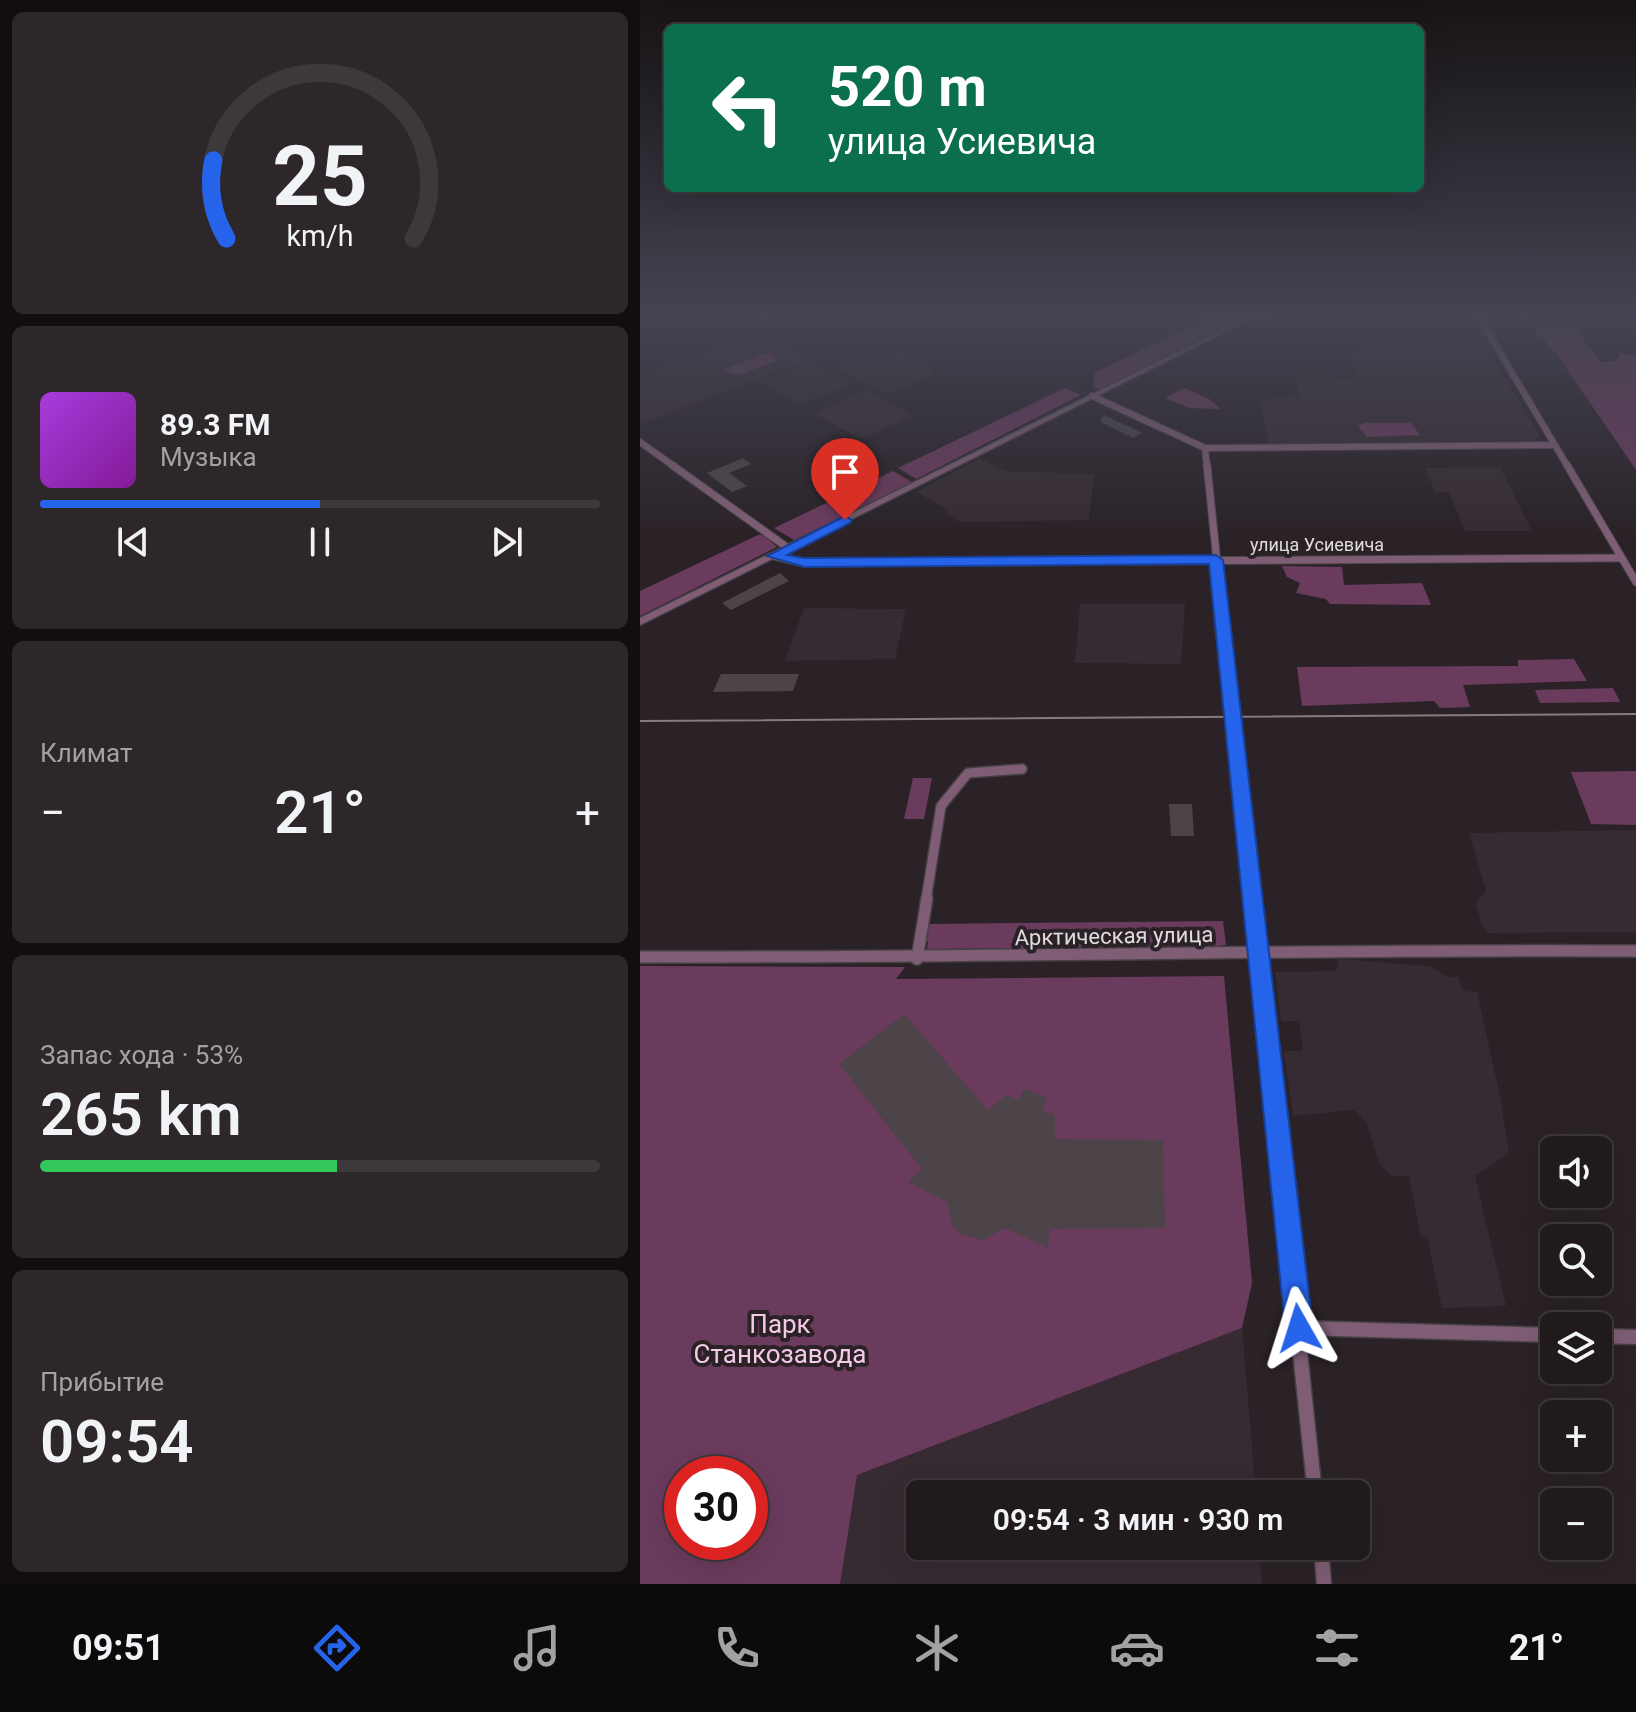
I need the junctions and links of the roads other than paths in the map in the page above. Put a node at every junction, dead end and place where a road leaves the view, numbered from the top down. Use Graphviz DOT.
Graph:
graph roads {
  1 [pos="1108,388"];
  2 [pos="1520,388"];
  3 [pos="1092,396"];
  4 [pos="640,442"];
  5 [pos="1554,445"];
  6 [pos="1205,448"];
  7 [pos="788,548"];
  8 [pos="774,556"];
  9 [pos="1621,558"];
  10 [pos="1216,560"];
  11 [pos="1636,582"];
  12 [pos="640,622"];
  13 [pos="1022,769"];
  14 [pos="1636,951"];
  15 [pos="1260,953"];
  16 [pos="640,957"];
  17 [pos="917,959"];
  18 [pos="1299,1328"];
  19 [pos="1540,1335"];
  20 [pos="1612,1336"];
  21 [pos="1636,1337"];
  22 [pos="1314,1480"];
  23 [pos="1322,1560"];
  24 [pos="1324,1584"];
  1 -- 3 [label="street"];
  2 -- 5 [label="street"];
  3 -- 6 [label="street"];
  3 -- 7 [label="street"];
  4 -- 7 [label="street"];
  5 -- 6 [label="street"];
  5 -- 9 [label="street"];
  6 -- 10 [label="street"];
  7 -- 8 [label="street"];
  8 -- 10 [label="street, улица Усиевича"];
  8 -- 12 [label="street"];
  9 -- 10 [label="street, улица Усиевича"];
  9 -- 11 [label="street"];
  10 -- 15 [label="street"];
  13 -- 17 [label="street"];
  14 -- 15 [label="street, Арктическая улица"];
  15 -- 17 [label="street, Арктическая улица"];
  15 -- 18 [label="street"];
  16 -- 17 [label="street, Арктическая улица"];
  18 -- 19 [label="street"];
  18 -- 22 [label="street"];
  20 -- 21 [label="street"];
  23 -- 24 [label="street"];
}
